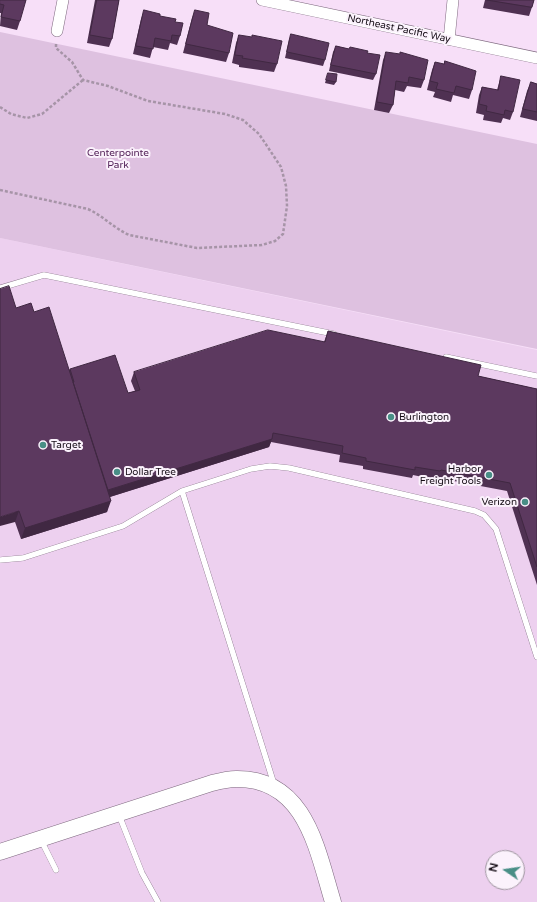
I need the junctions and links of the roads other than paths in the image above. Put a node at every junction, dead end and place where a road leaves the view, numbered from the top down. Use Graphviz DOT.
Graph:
graph roads {
  1 [pos="64,0"];
  2 [pos="262,0"];
  3 [pos="453,0"];
  4 [pos="57,31"];
  5 [pos="449,40"];
  6 [pos="537,58"];
  7 [pos="0,288"];
  8 [pos="341,336"];
  9 [pos="443,357"];
  10 [pos="537,376"];
  11 [pos="182,491"];
  12 [pos="0,560"];
  13 [pos="537,657"];
  14 [pos="275,789"];
  15 [pos="119,814"];
  16 [pos="40,839"];
  17 [pos="0,852"];
  18 [pos="56,870"];
  19 [pos="158,902"];
  20 [pos="333,902"];
  1 -- 4 [label="street"];
  2 -- 5 [label="street, Northeast Pacific Way"];
  3 -- 5 [label="street"];
  5 -- 6 [label="street, Northeast Pacific Way"];
  7 -- 8 [label="lane"];
  9 -- 10 [label="lane"];
  11 -- 12 [label="lane"];
  11 -- 13 [label="lane"];
  11 -- 14 [label="lane"];
  14 -- 15 [label="street"];
  14 -- 20 [label="street"];
  15 -- 16 [label="street"];
  15 -- 19 [label="lane"];
  16 -- 17 [label="street"];
  16 -- 18 [label="lane"];
}
